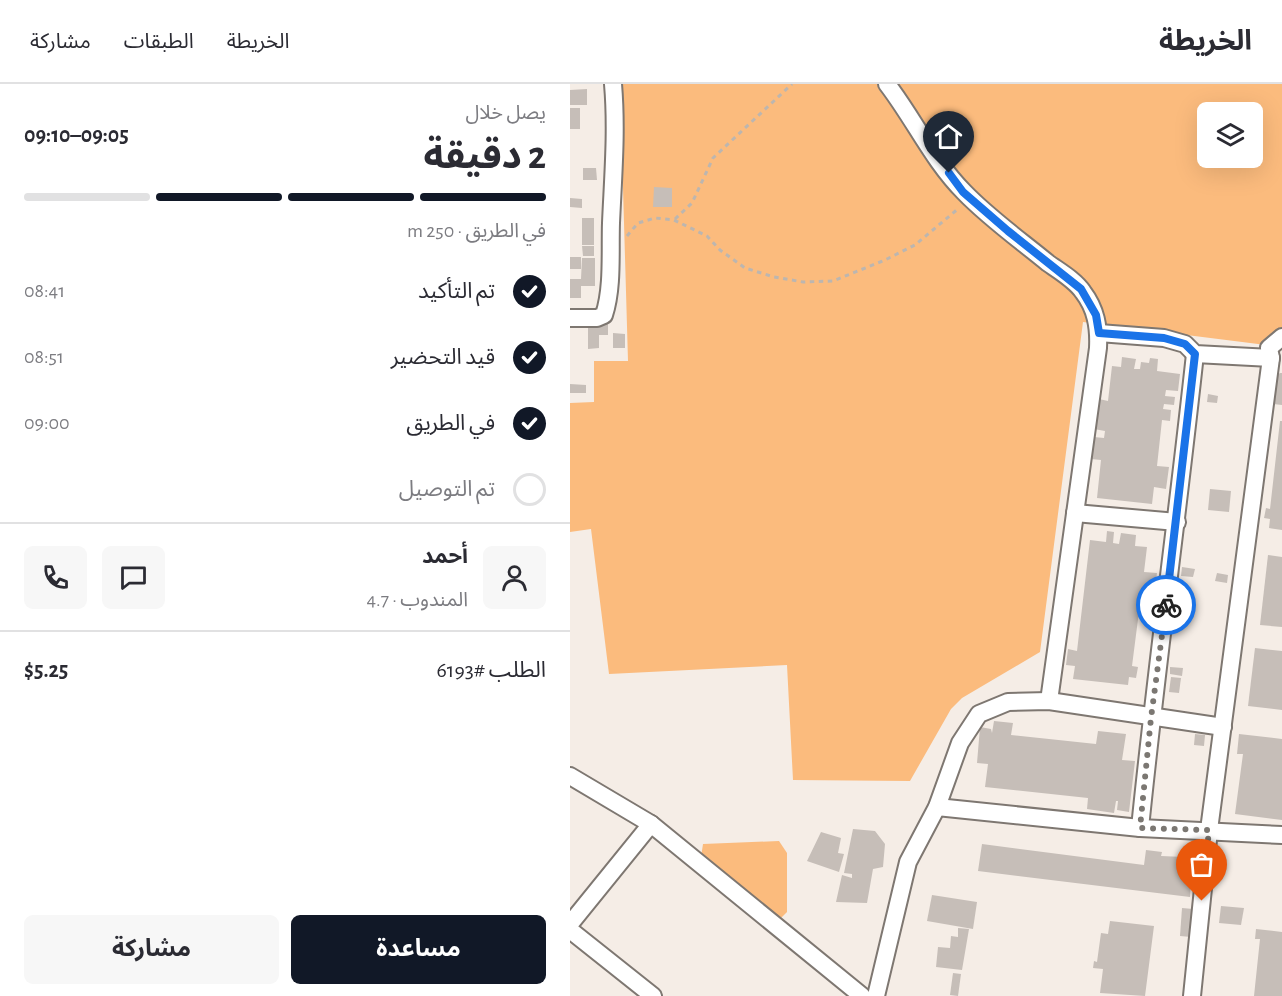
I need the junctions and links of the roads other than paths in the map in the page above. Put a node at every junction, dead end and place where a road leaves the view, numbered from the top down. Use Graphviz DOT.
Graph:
graph roads {
  1 [pos="613,84"];
  2 [pos="887,84"];
  3 [pos="570,318"];
  4 [pos="1099,333"];
  5 [pos="1282,337"];
  6 [pos="1195,354"];
  7 [pos="1271,358"];
  8 [pos="1075,513"];
  9 [pos="1177,522"];
  10 [pos="1049,701"];
  11 [pos="1151,718"];
  12 [pos="1223,727"];
  13 [pos="570,776"];
  14 [pos="937,807"];
  15 [pos="651,824"];
  16 [pos="1140,828"];
  17 [pos="1209,830"];
  18 [pos="1282,835"];
  19 [pos="570,924"];
  20 [pos="570,930"];
  21 [pos="653,996"];
  22 [pos="862,996"];
  23 [pos="876,996"];
  24 [pos="1192,996"];
  1 -- 3 [label="street"];
  2 -- 4 [label="street"];
  4 -- 6 [label="street"];
  4 -- 8 [label="street"];
  5 -- 7 [label="street"];
  6 -- 7 [label="street"];
  6 -- 9 [label="street"];
  7 -- 12 [label="street"];
  8 -- 9 [label="street"];
  8 -- 10 [label="street"];
  9 -- 11 [label="street"];
  10 -- 11 [label="street"];
  10 -- 14 [label="street"];
  11 -- 12 [label="street"];
  11 -- 16 [label="street"];
  12 -- 17 [label="street"];
  13 -- 15 [label="street"];
  14 -- 16 [label="street"];
  14 -- 23 [label="street"];
  15 -- 19 [label="street"];
  15 -- 22 [label="street"];
  16 -- 17 [label="street"];
  17 -- 18 [label="street"];
  17 -- 24 [label="street"];
  20 -- 21 [label="street"];
}
